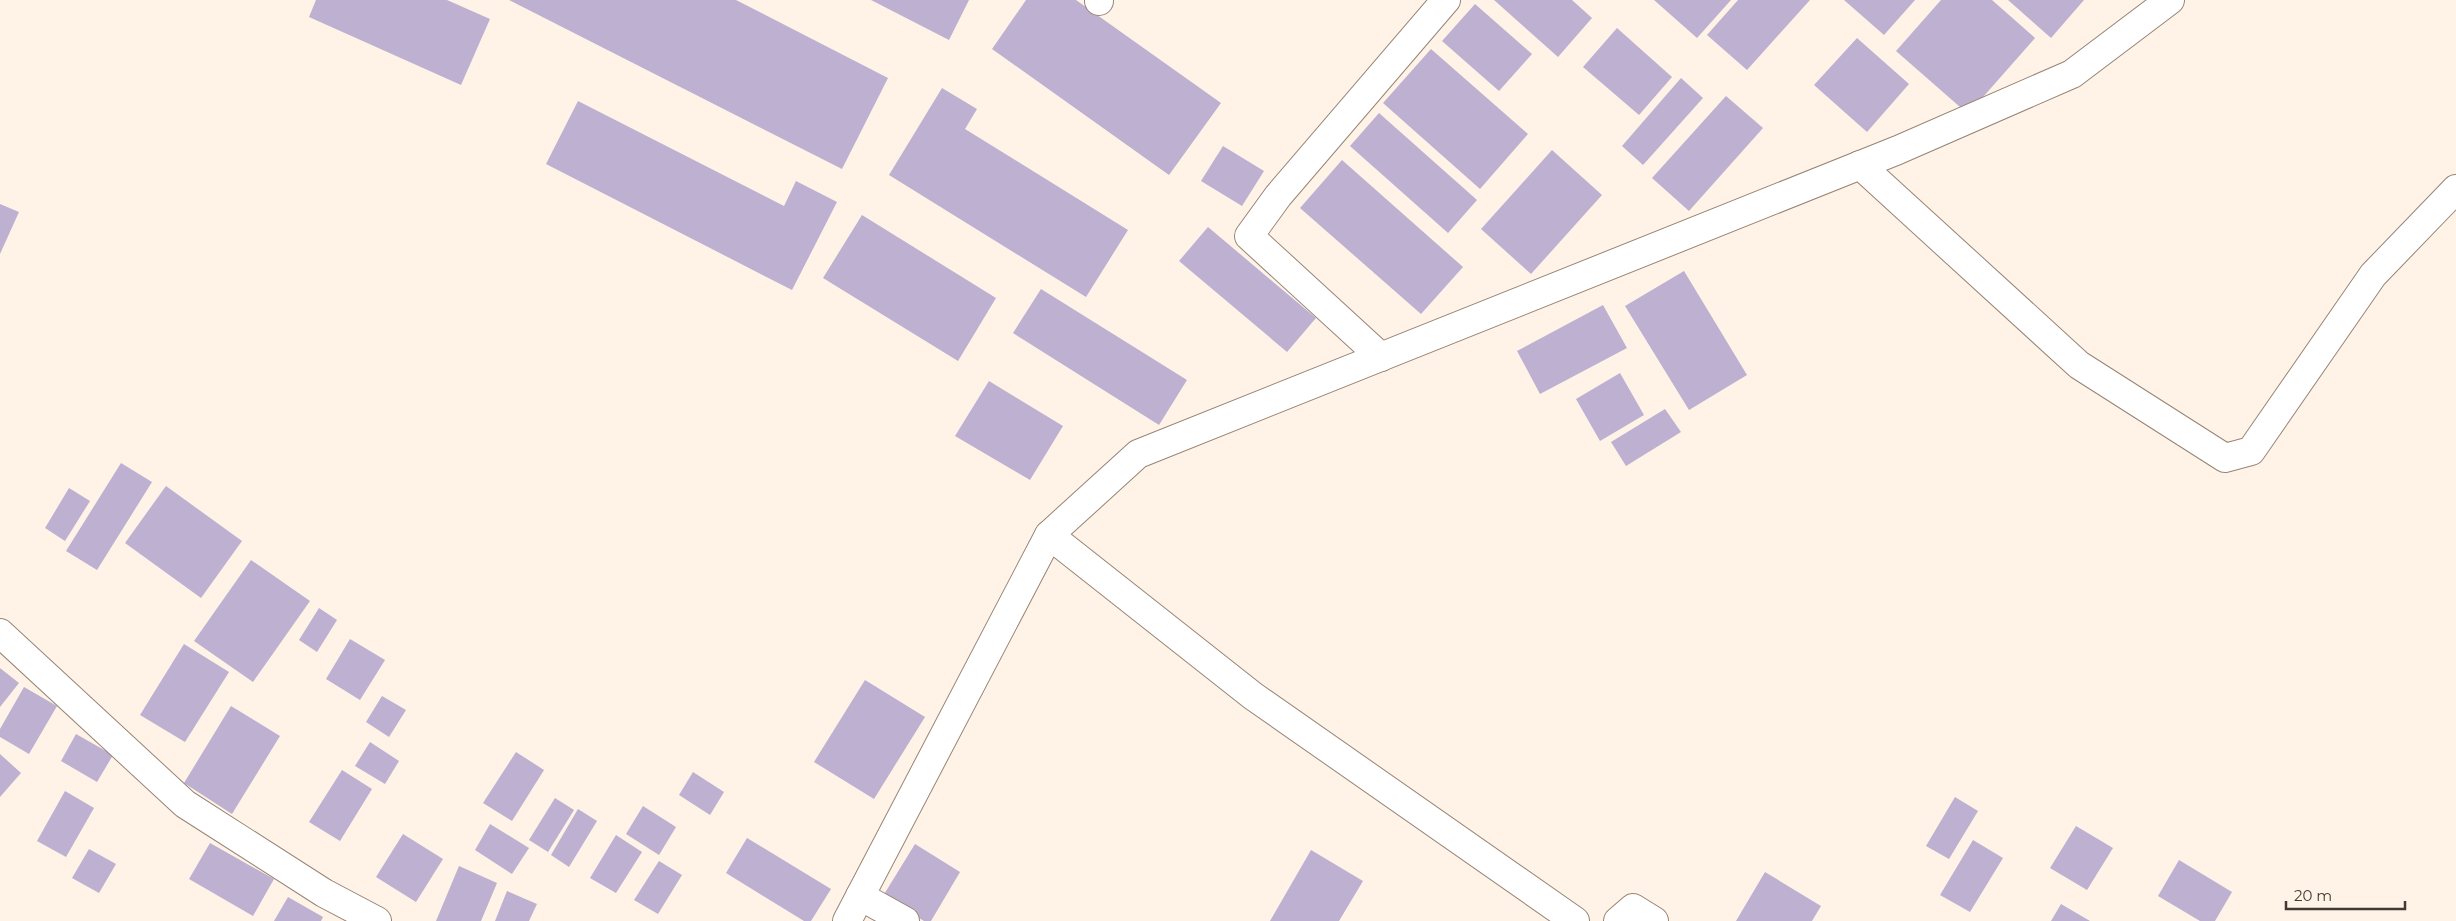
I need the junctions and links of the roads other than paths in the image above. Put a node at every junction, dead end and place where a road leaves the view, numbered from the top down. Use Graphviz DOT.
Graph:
graph roads {
  1 [pos="1446,0"];
  2 [pos="2170,0"];
  3 [pos="1860,165"];
  4 [pos="2456,189"];
  5 [pos="1381,357"];
  6 [pos="1049,535"];
  7 [pos="0,633"];
  8 [pos="860,896"];
  9 [pos="362,917"];
  10 [pos="847,921"];
  11 [pos="905,921"];
  12 [pos="1575,921"];
  1 -- 5 [label="street"];
  2 -- 3 [label="street"];
  3 -- 4 [label="street"];
  3 -- 5 [label="street"];
  5 -- 6 [label="street"];
  6 -- 8 [label="street"];
  6 -- 12 [label="street"];
  7 -- 9 [label="street"];
  8 -- 10 [label="street"];
  8 -- 11 [label="street"];
}
